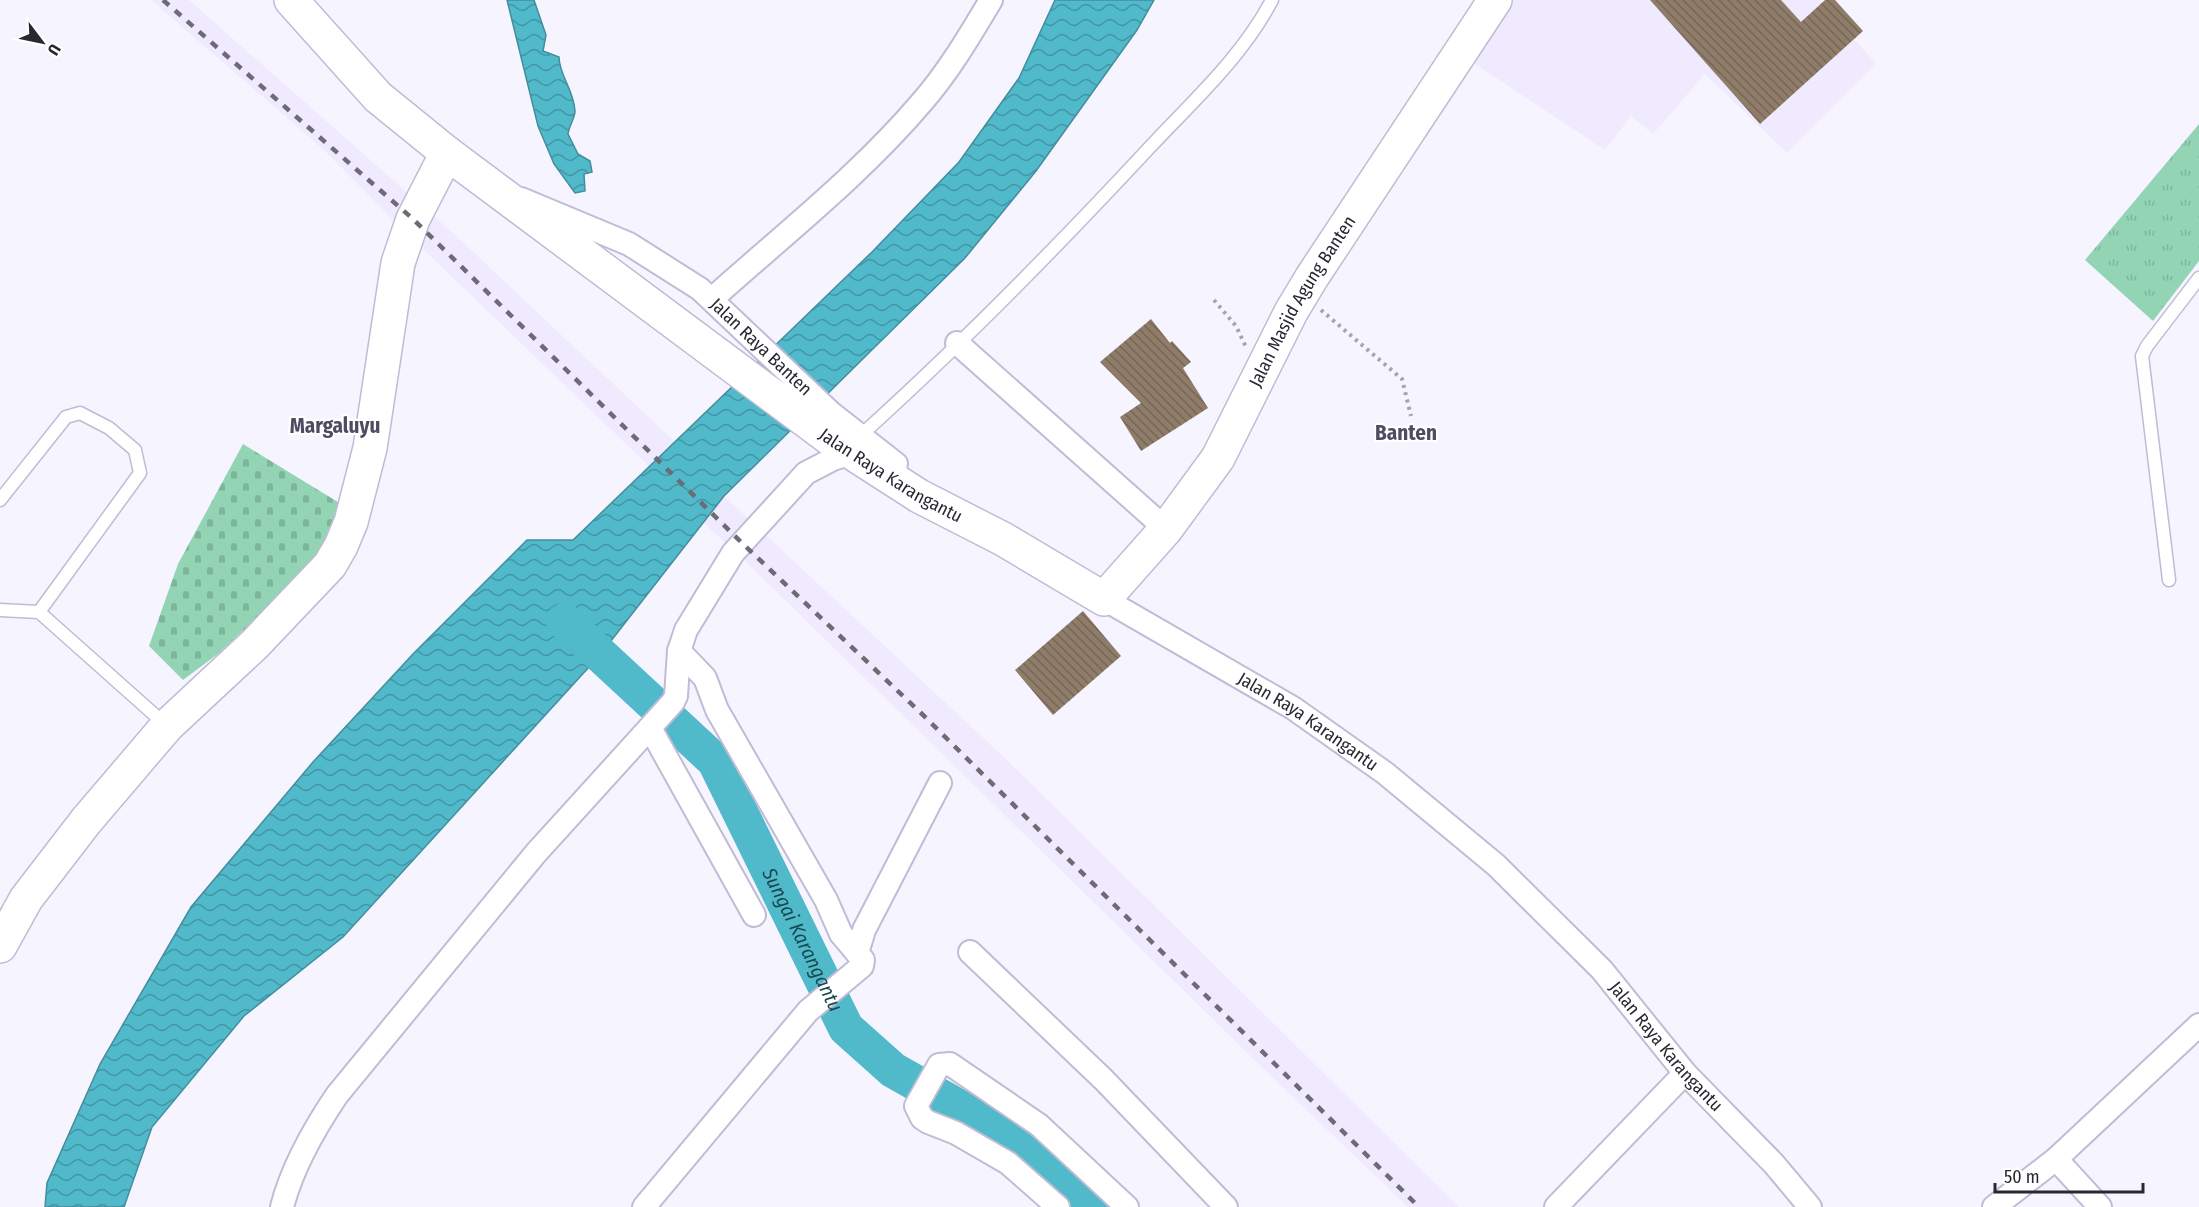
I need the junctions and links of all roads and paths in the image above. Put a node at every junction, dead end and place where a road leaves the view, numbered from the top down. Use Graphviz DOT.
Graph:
graph roads {
  1 [pos="291,0"];
  2 [pos="991,0"];
  3 [pos="1272,0"];
  4 [pos="1495,0"];
  5 [pos="447,153"];
  6 [pos="497,192"];
  7 [pos="2199,278"];
  8 [pos="1302,294"];
  9 [pos="712,299"];
  10 [pos="1214,300"];
  11 [pos="957,343"];
  12 [pos="714,353"];
  13 [pos="1259,375"];
  14 [pos="1411,416"];
  15 [pos="823,421"];
  16 [pos="855,445"];
  17 [pos="0,500"];
  18 [pos="1166,529"];
  19 [pos="2169,580"];
  20 [pos="1104,598"];
  21 [pos="0,610"];
  22 [pos="39,612"];
  23 [pos="678,651"];
  24 [pos="167,726"];
  25 [pos="652,726"];
  26 [pos="940,783"];
  27 [pos="754,915"];
  28 [pos="0,946"];
  29 [pos="970,952"];
  30 [pos="857,953"];
  31 [pos="2199,1025"];
  32 [pos="1685,1072"];
  33 [pos="2056,1159"];
  34 [pos="282,1207"];
  35 [pos="644,1207"];
  36 [pos="1058,1207"];
  37 [pos="1127,1207"];
  38 [pos="1226,1207"];
  39 [pos="1556,1207"];
  40 [pos="1810,1207"];
  41 [pos="1994,1207"];
  42 [pos="2100,1207"];
  1 -- 5 [label="main road, Jalan Raya Banten"];
  2 -- 9 [label="street"];
  3 -- 11 [label="lane"];
  4 -- 8 [label="main road, Jalan Masjid Agung Banten"];
  5 -- 6 [label="main road, Jalan Raya Banten"];
  5 -- 24 [label="main road"];
  6 -- 9 [label="street, Jalan Raya Banten"];
  6 -- 12 [label="main road, Jalan Raya Banten"];
  7 -- 19 [label="lane"];
  8 -- 13 [label="main road, Jalan Masjid Agung Banten"];
  8 -- 14 [label="path"];
  9 -- 15 [label="street, Jalan Raya Banten"];
  10 -- 13 [label="path"];
  11 -- 16 [label="lane"];
  11 -- 18 [label="street"];
  12 -- 15 [label="main road, Jalan Raya Karangantu"];
  13 -- 18 [label="main road, Jalan Masjid Agung Banten"];
  15 -- 16 [label="main road, Jalan Raya Karangantu"];
  16 -- 20 [label="main road, Jalan Raya Karangantu"];
  16 -- 23 [label="street"];
  17 -- 22 [label="lane"];
  18 -- 20 [label="main road, Jalan Masjid Agung Banten"];
  20 -- 32 [label="street, Jalan Raya Karangantu"];
  21 -- 22 [label="lane"];
  22 -- 24 [label="lane"];
  23 -- 25 [label="street"];
  23 -- 30 [label="street"];
  24 -- 28 [label="main road"];
  25 -- 27 [label="street"];
  25 -- 34 [label="street"];
  26 -- 30 [label="street"];
  29 -- 38 [label="street"];
  30 -- 35 [label="street"];
  31 -- 33 [label="street"];
  32 -- 39 [label="street"];
  32 -- 40 [label="street, Jalan Raya Karangantu"];
  33 -- 41 [label="street"];
  33 -- 42 [label="street"];
  36 -- 37 [label="street"];
}
